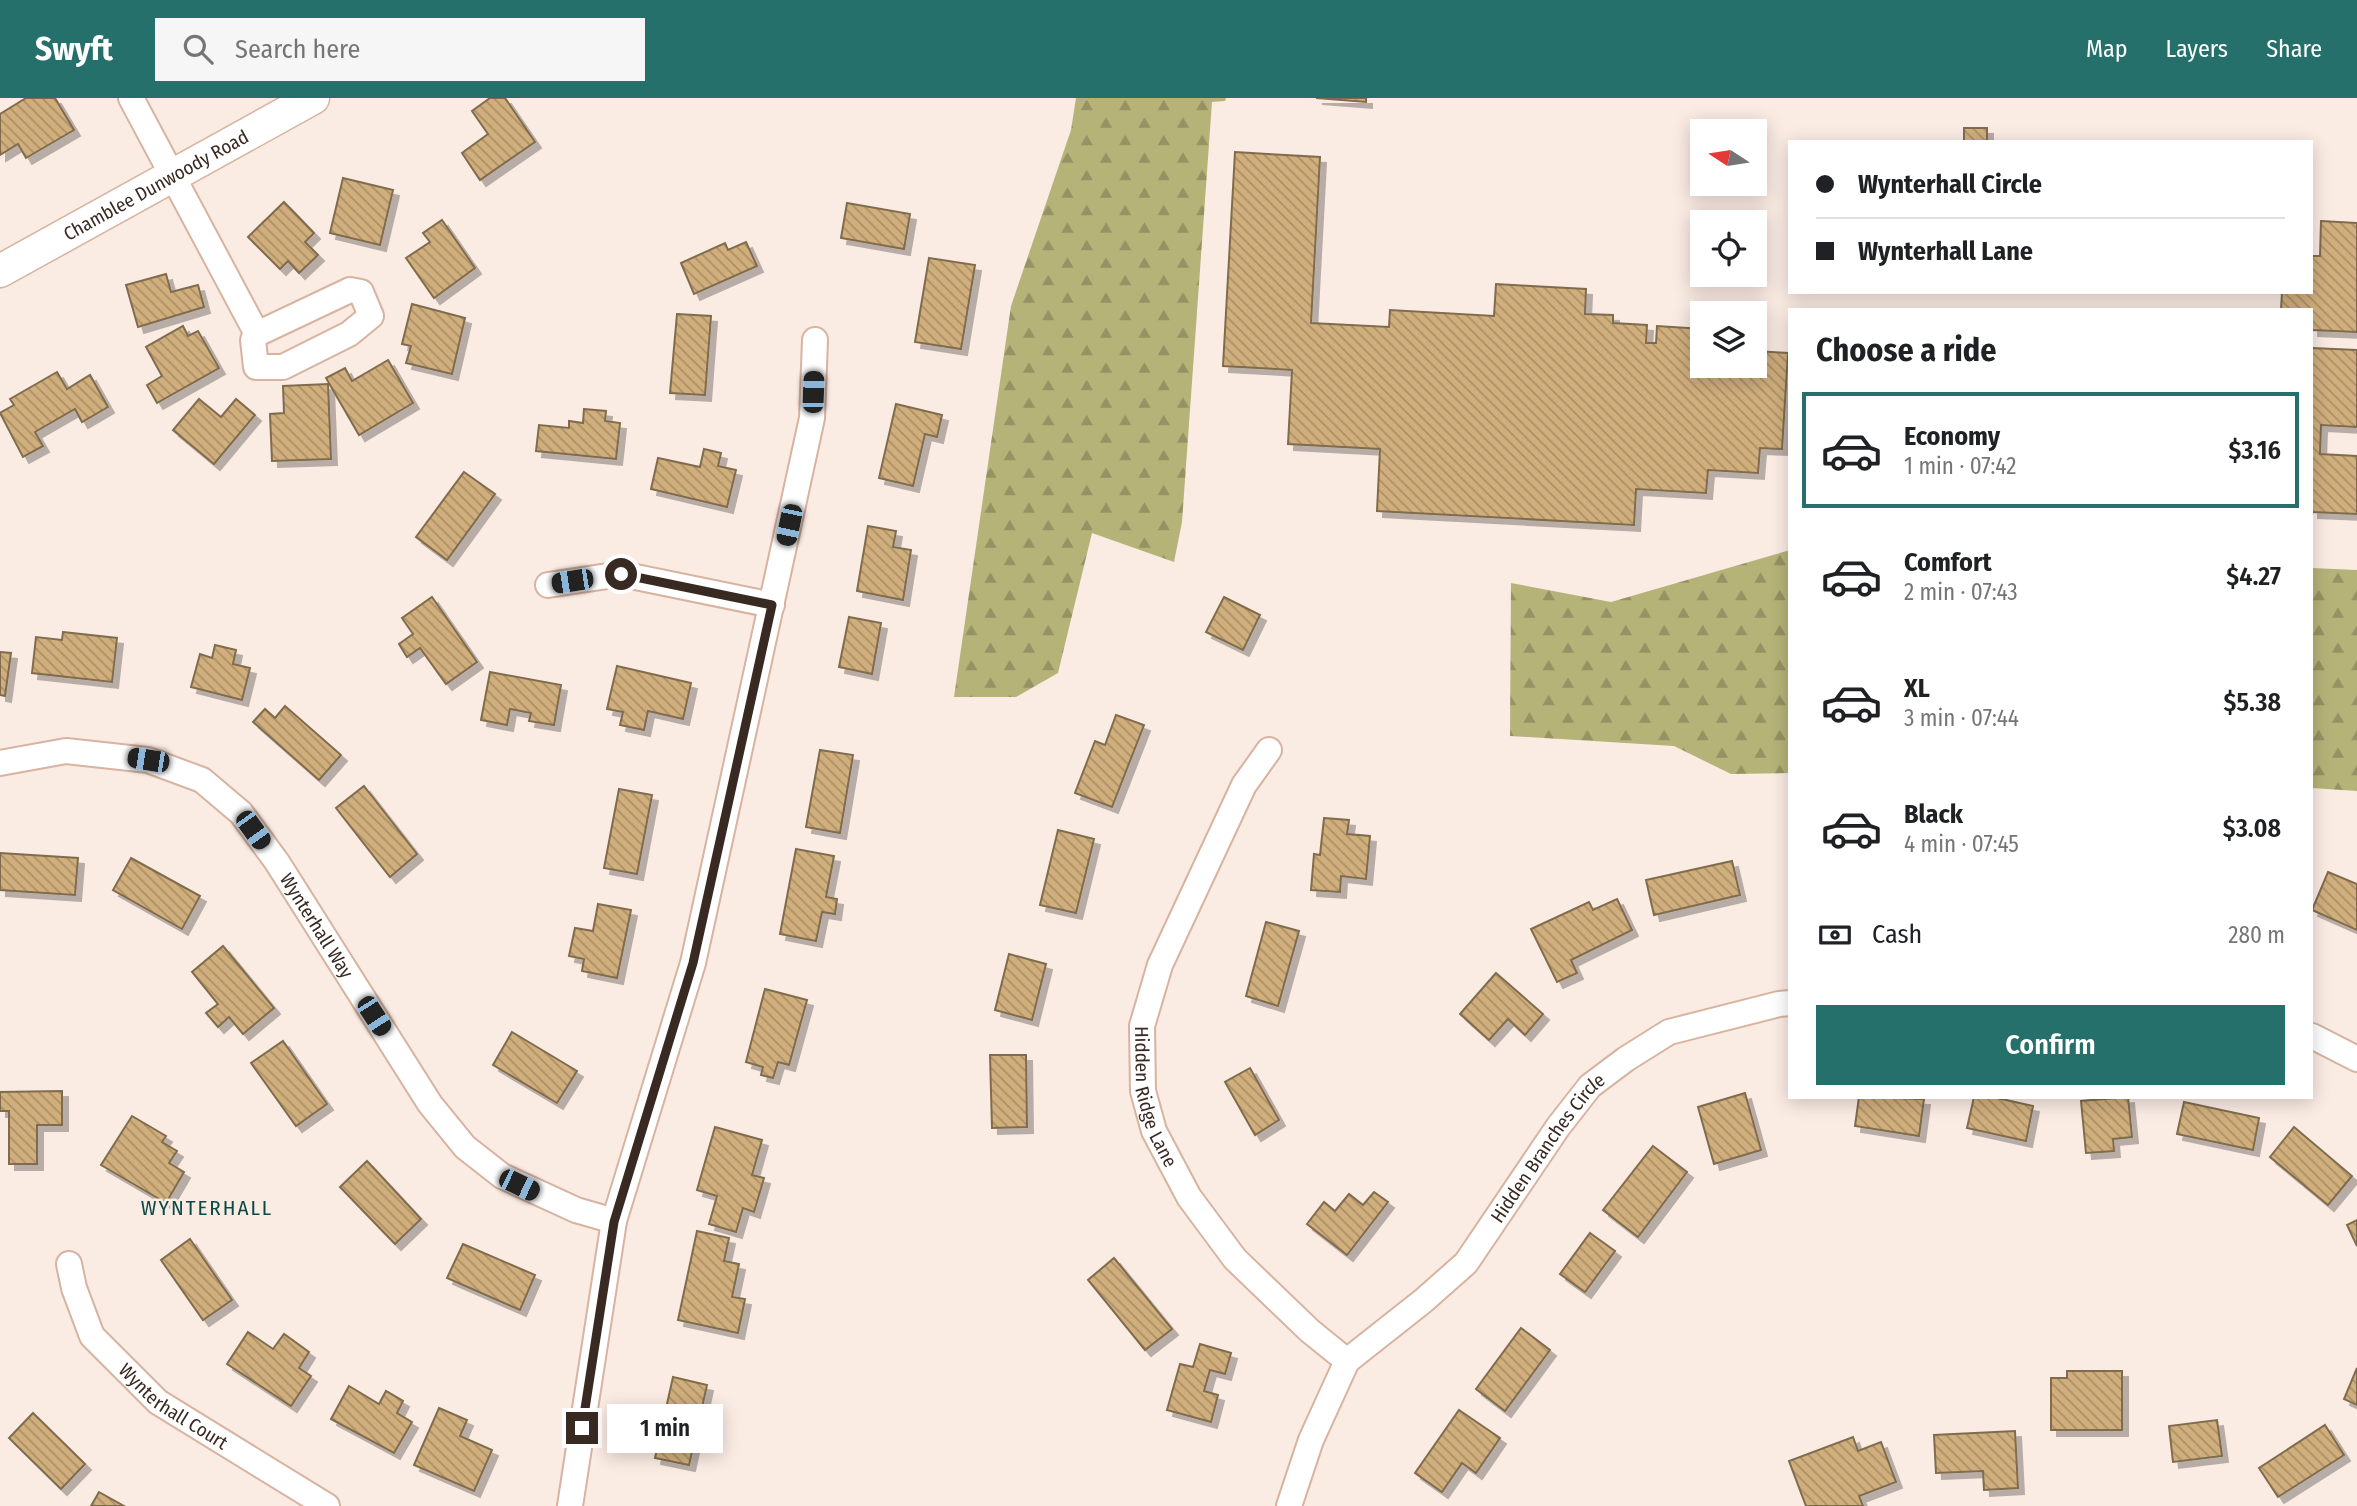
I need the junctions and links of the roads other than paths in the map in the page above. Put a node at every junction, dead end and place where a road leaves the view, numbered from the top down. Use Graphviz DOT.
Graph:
graph roads {
  1 [pos="131,98"];
  2 [pos="313,98"];
  3 [pos="172,175"];
  4 [pos="0,271"];
  5 [pos="257,334"];
  6 [pos="815,340"];
  7 [pos="548,585"];
  8 [pos="772,605"];
  9 [pos="1269,750"];
  10 [pos="0,763"];
  11 [pos="1788,1003"];
  12 [pos="2313,1037"];
  13 [pos="2357,1059"];
  14 [pos="614,1222"];
  15 [pos="69,1264"];
  16 [pos="1347,1361"];
  17 [pos="327,1506"];
  18 [pos="570,1506"];
  19 [pos="1289,1506"];
  1 -- 3 [label="street"];
  2 -- 3 [label="street, Chamblee Dunwoody Road"];
  3 -- 4 [label="street, Chamblee Dunwoody Road"];
  3 -- 5 [label="street"];
  6 -- 8 [label="street"];
  7 -- 8 [label="street"];
  8 -- 14 [label="street"];
  9 -- 16 [label="street, Hidden Ridge Lane"];
  10 -- 14 [label="street, Wynterhall Way"];
  11 -- 16 [label="street, Hidden Branches Circle"];
  12 -- 13 [label="street"];
  14 -- 18 [label="street"];
  15 -- 17 [label="street, Wynterhall Court"];
  16 -- 19 [label="street"];
}
